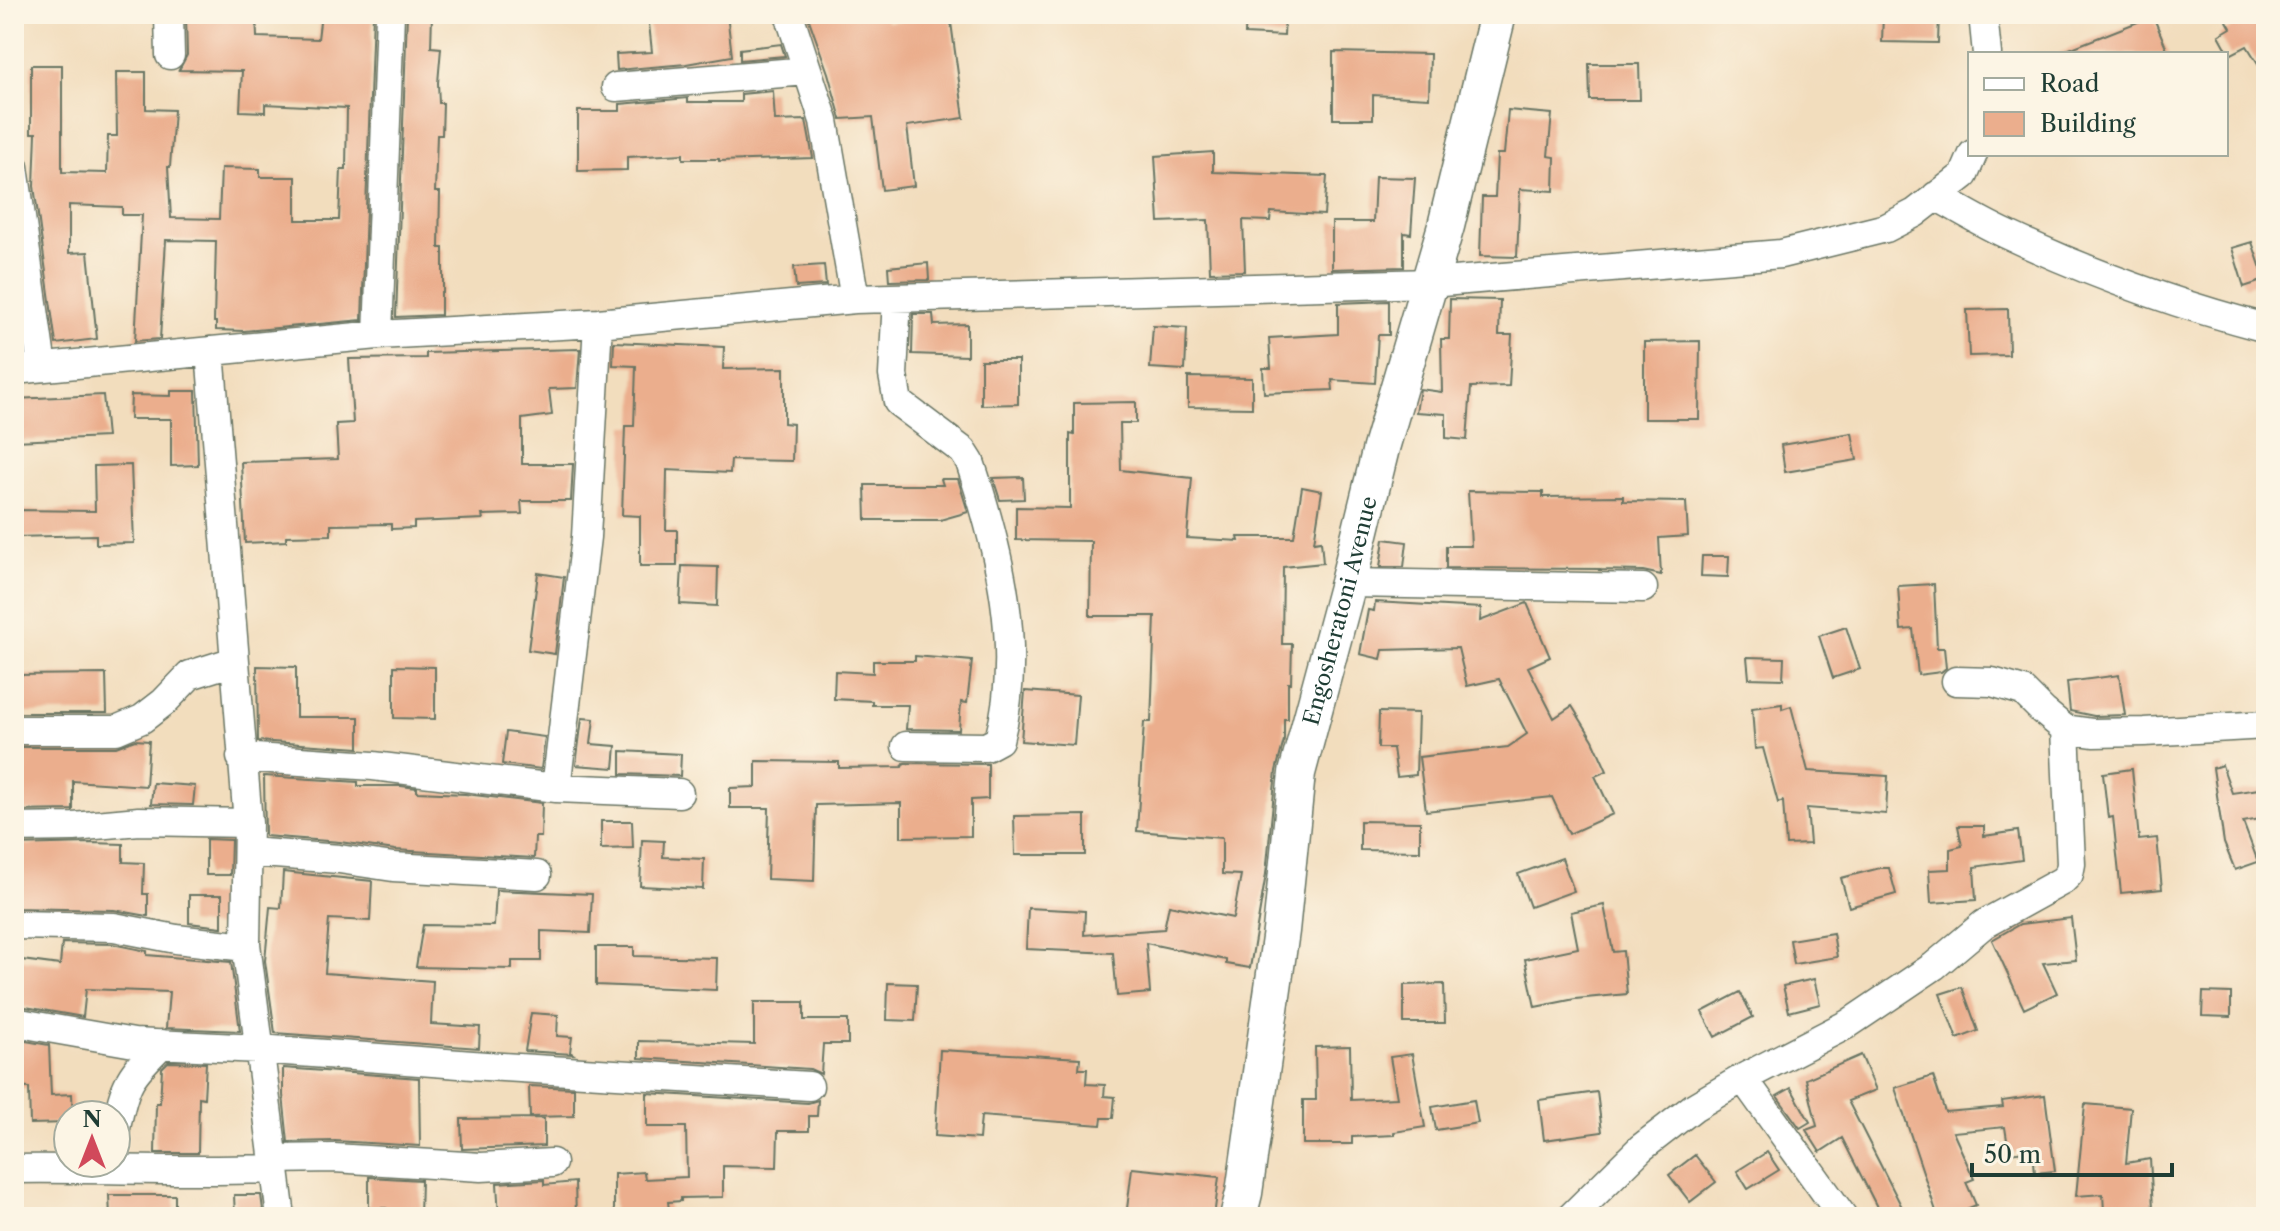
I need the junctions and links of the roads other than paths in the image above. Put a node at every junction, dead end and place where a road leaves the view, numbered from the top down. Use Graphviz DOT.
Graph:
graph roads {
  1 [pos="169,14"];
  2 [pos="390,14"];
  3 [pos="789,14"];
  4 [pos="1498,14"];
  5 [pos="1983,14"];
  6 [pos="1987,52"];
  7 [pos="170,55"];
  8 [pos="807,71"];
  9 [pos="616,87"];
  10 [pos="1972,156"];
  11 [pos="14,167"];
  12 [pos="1936,196"];
  13 [pos="1430,283"];
  14 [pos="897,298"];
  15 [pos="855,299"];
  16 [pos="598,323"];
  17 [pos="2266,328"];
  18 [pos="378,335"];
  19 [pos="210,351"];
  20 [pos="28,368"];
  21 [pos="1348,583"];
  22 [pos="1643,588"];
  23 [pos="234,661"];
  24 [pos="1956,681"];
  25 [pos="2266,725"];
  26 [pos="2065,729"];
  27 [pos="14,730"];
  28 [pos="906,746"];
  29 [pos="241,757"];
  30 [pos="556,788"];
  31 [pos="679,793"];
  32 [pos="248,823"];
  33 [pos="14,828"];
  34 [pos="249,852"];
  35 [pos="537,875"];
  36 [pos="14,925"];
  37 [pos="246,947"];
  38 [pos="14,1022"];
  39 [pos="162,1044"];
  40 [pos="259,1049"];
  41 [pos="1743,1078"];
  42 [pos="809,1086"];
  43 [pos="122,1099"];
  44 [pos="552,1163"];
  45 [pos="273,1164"];
  46 [pos="52,1168"];
  47 [pos="132,1168"];
  48 [pos="14,1169"];
  49 [pos="281,1217"];
  50 [pos="1238,1217"];
  51 [pos="1571,1217"];
  52 [pos="1843,1217"];
  1 -- 7 [label="street"];
  2 -- 18 [label="street"];
  3 -- 8 [label="street"];
  4 -- 13 [label="street, Engosheratoni Avenue"];
  5 -- 6 [label="street"];
  8 -- 9 [label="street"];
  8 -- 15 [label="street"];
  10 -- 12 [label="street"];
  11 -- 20 [label="street"];
  12 -- 13 [label="street"];
  12 -- 17 [label="street"];
  13 -- 14 [label="street"];
  13 -- 21 [label="street, Engosheratoni Avenue"];
  14 -- 15 [label="street"];
  14 -- 28 [label="street"];
  15 -- 16 [label="street"];
  16 -- 18 [label="street"];
  16 -- 30 [label="street"];
  18 -- 19 [label="street"];
  19 -- 20 [label="street"];
  19 -- 23 [label="street"];
  21 -- 22 [label="street"];
  21 -- 50 [label="street, Engosheratoni Avenue"];
  23 -- 27 [label="street"];
  23 -- 29 [label="street"];
  24 -- 26 [label="street"];
  25 -- 26 [label="street"];
  26 -- 41 [label="street"];
  29 -- 30 [label="street"];
  29 -- 32 [label="street"];
  30 -- 31 [label="street"];
  32 -- 33 [label="street"];
  32 -- 34 [label="street"];
  34 -- 35 [label="street"];
  34 -- 37 [label="street"];
  36 -- 37 [label="street"];
  37 -- 40 [label="street"];
  38 -- 39 [label="street"];
  39 -- 40 [label="street"];
  39 -- 43 [label="street"];
  40 -- 42 [label="street"];
  40 -- 45 [label="street"];
  41 -- 51 [label="street"];
  41 -- 52 [label="street"];
  44 -- 45 [label="street"];
  45 -- 47 [label="street"];
  45 -- 49 [label="street"];
  46 -- 48 [label="street"];
}
